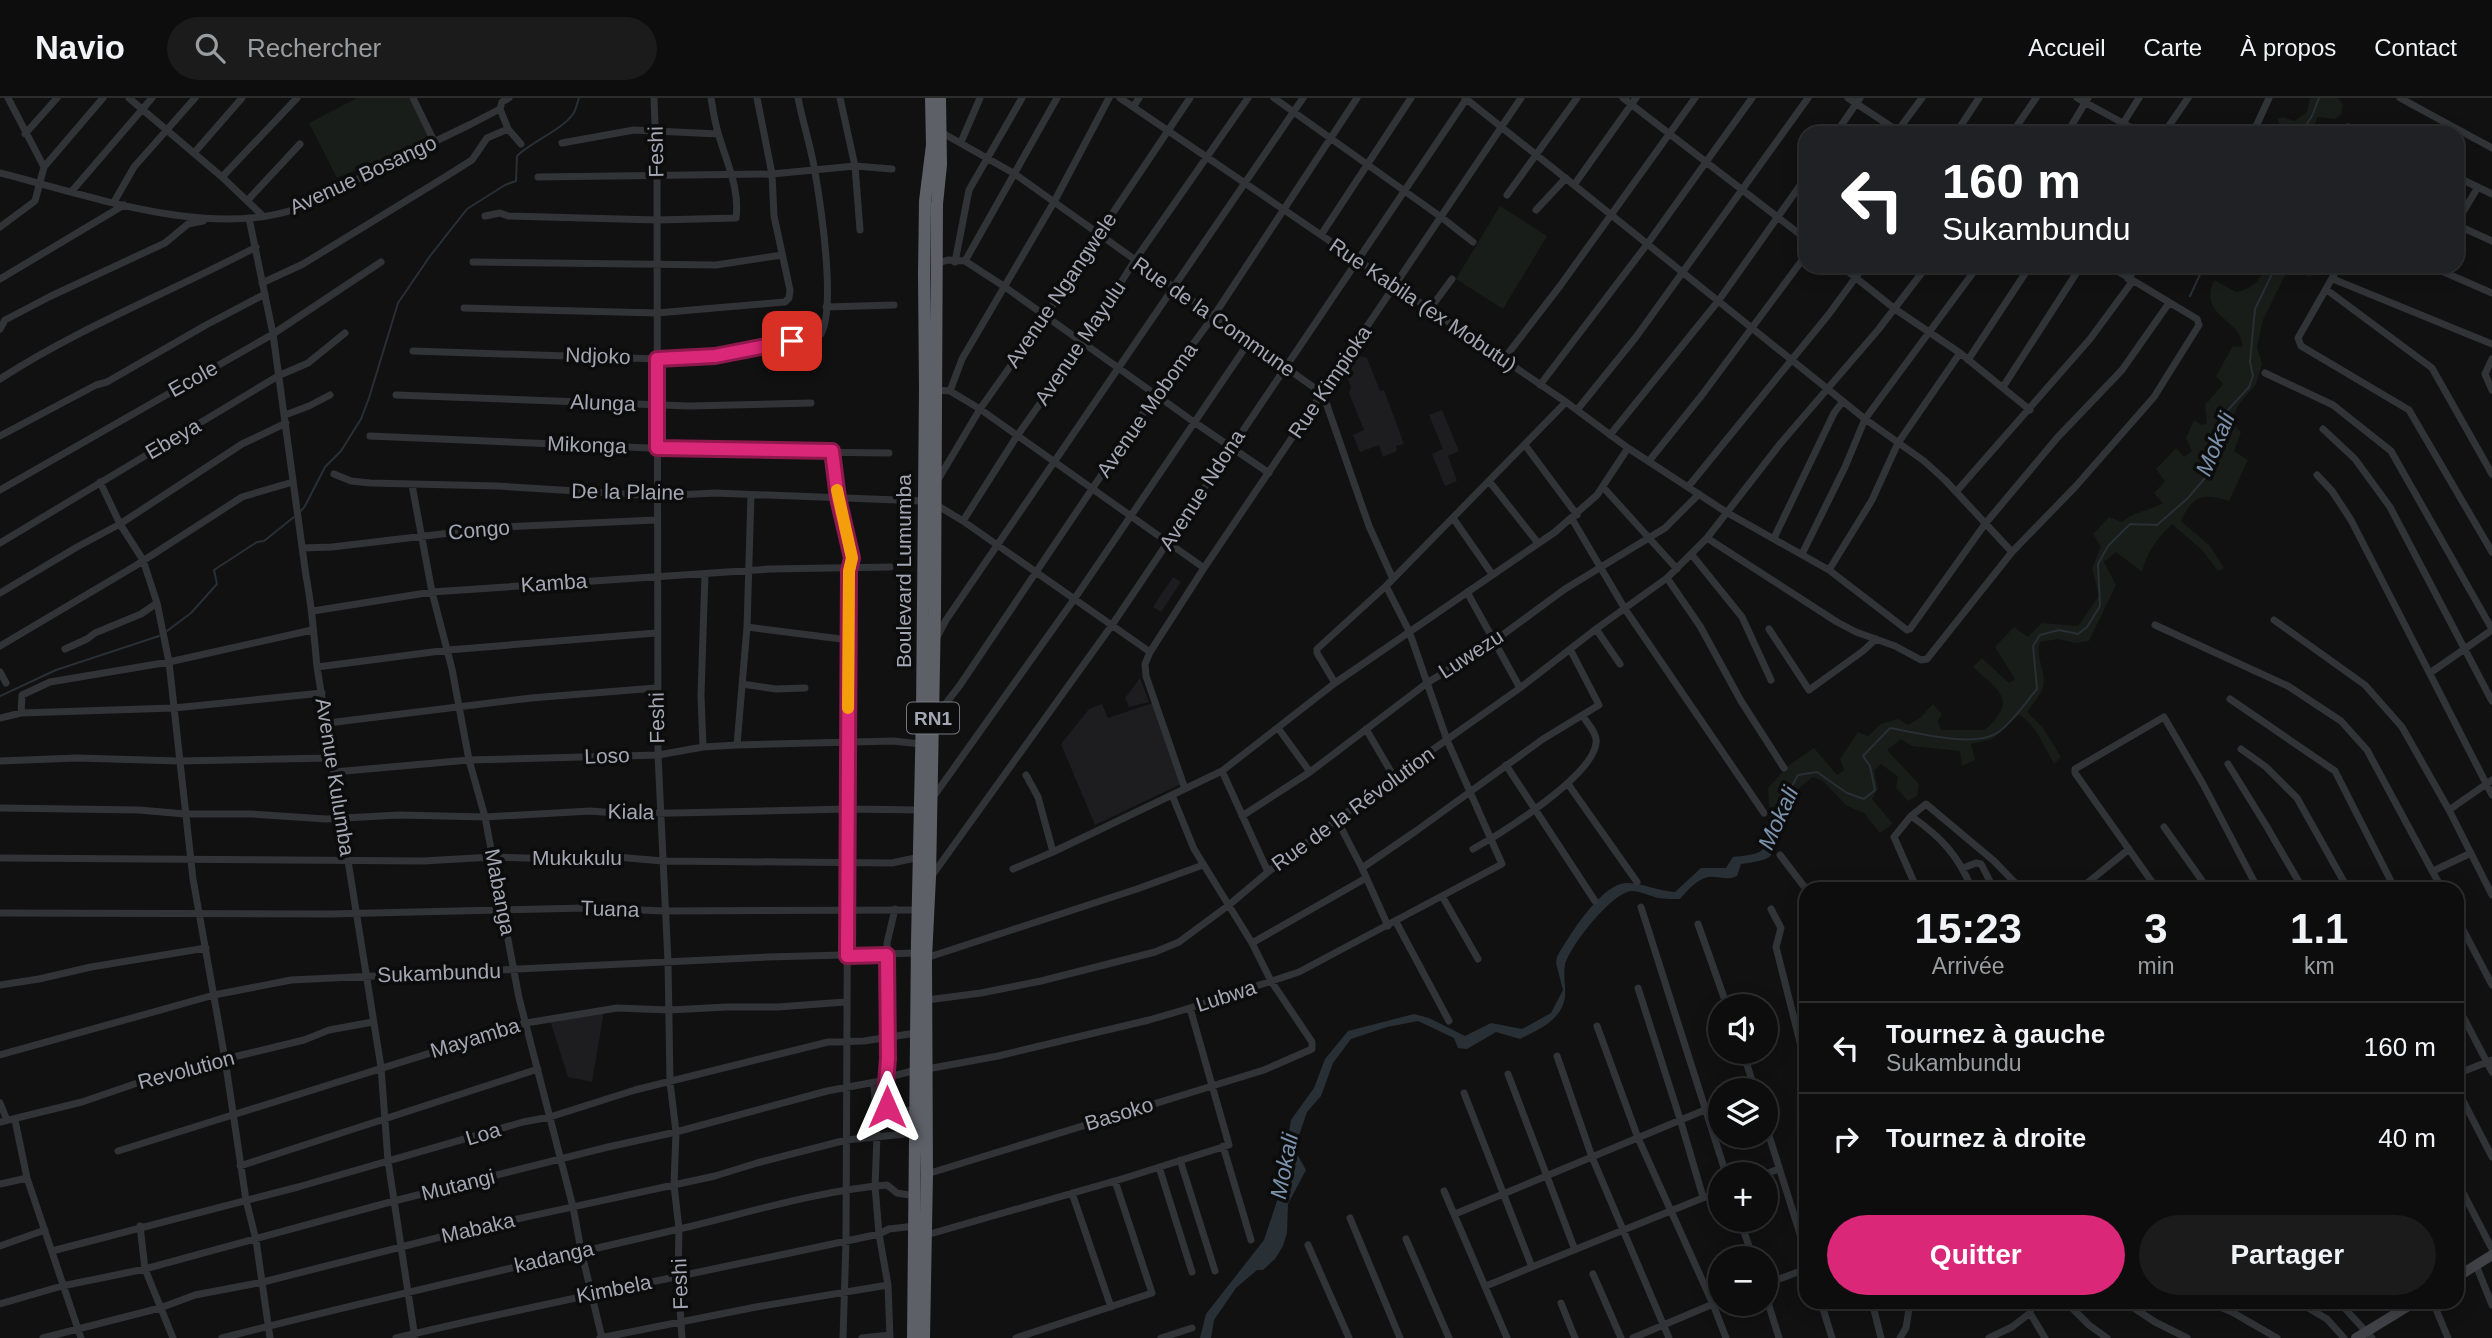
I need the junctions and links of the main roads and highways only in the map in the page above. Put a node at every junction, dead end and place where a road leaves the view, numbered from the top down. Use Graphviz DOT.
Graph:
graph roads {
  1 [pos="931,98"];
  2 [pos="940,98"];
  3 [pos="937,131"];
  4 [pos="938,268"];
  5 [pos="924,274"];
  6 [pos="929,503"];
  7 [pos="929,611"];
  8 [pos="928,719"];
  9 [pos="924,804"];
  10 [pos="922,956"];
  11 [pos="922,1070"];
  12 [pos="920,1112"];
  13 [pos="919,1233"];
  14 [pos="913,1338"];
  15 [pos="924,1338"];
  1 -- 3 [label="highway, Boulevard Lumumba / RN1"];
  2 -- 3 [label="highway, Boulevard Lumumba / RN1"];
  3 -- 4 [label="highway, Boulevard Lumumba / RN1"];
  3 -- 5 [label="highway, Boulevard Lumumba / RN1"];
  4 -- 5 [label="highway"];
  4 -- 6 [label="highway, Boulevard Lumumba / RN1"];
  5 -- 6 [label="highway, Boulevard Lumumba / RN1"];
  6 -- 7 [label="highway, Boulevard Lumumba / RN1"];
  7 -- 8 [label="highway, Boulevard Lumumba / RN1"];
  7 -- 8 [label="highway, Boulevard Lumumba / RN1"];
  8 -- 9 [label="highway, Boulevard Lumumba / RN1"];
  8 -- 9 [label="highway, Boulevard Lumumba / RN1"];
  9 -- 10 [label="highway, Boulevard Lumumba / RN1"];
  9 -- 10 [label="highway, Boulevard Lumumba / RN1"];
  10 -- 11 [label="highway, Boulevard Lumumba / RN1"];
  10 -- 11 [label="highway, Boulevard Lumumba / RN1"];
  11 -- 12 [label="highway, Boulevard Lumumba / RN1"];
  12 -- 13 [label="highway, Boulevard Lumumba / RN1"];
  12 -- 13 [label="highway, Boulevard Lumumba / RN1"];
  13 -- 14 [label="highway, Boulevard Lumumba / RN1"];
  13 -- 15 [label="highway, Boulevard Lumumba / RN1"];
}
